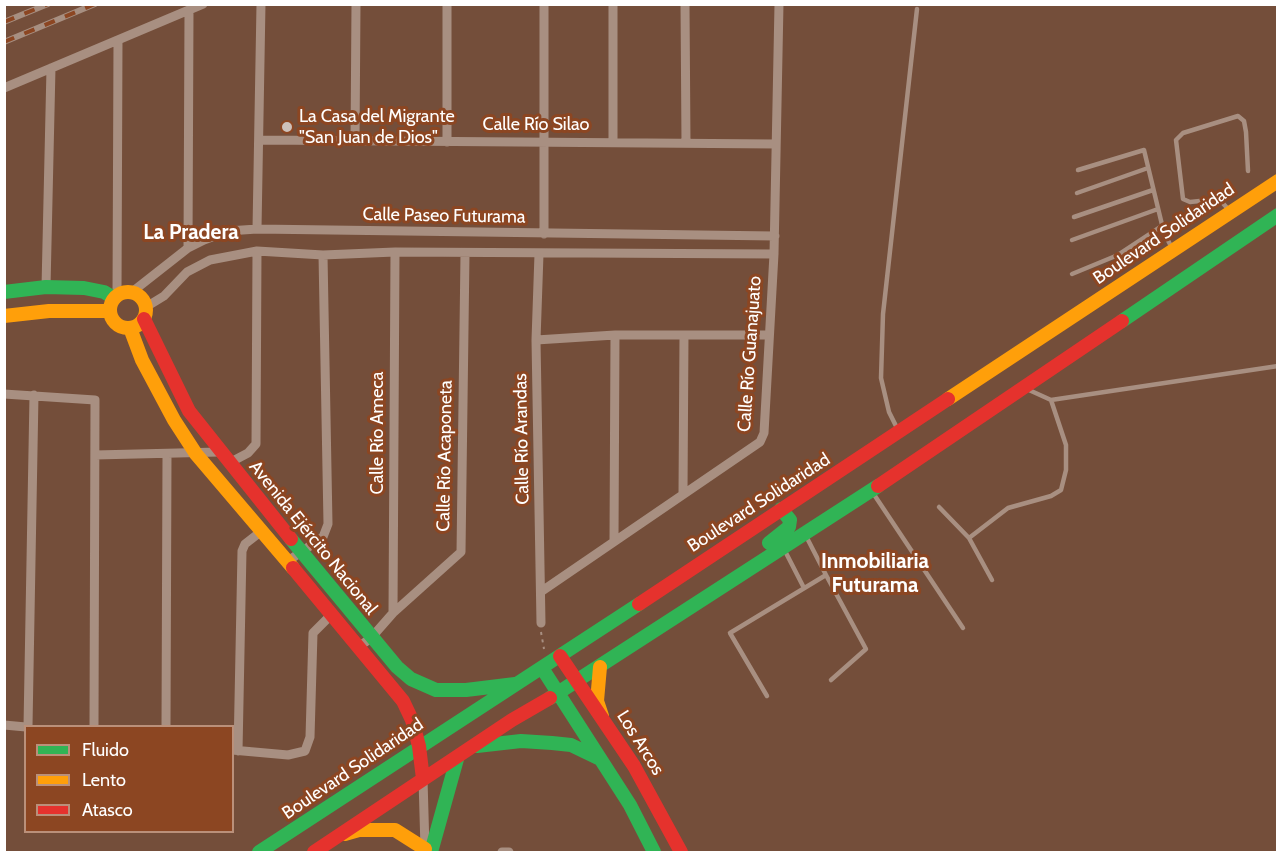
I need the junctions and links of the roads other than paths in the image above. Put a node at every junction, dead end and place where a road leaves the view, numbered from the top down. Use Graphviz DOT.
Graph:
graph roads {
  1 [pos="203,4"];
  2 [pos="261,4"];
  3 [pos="356,4"];
  4 [pos="447,4"];
  5 [pos="544,4"];
  6 [pos="613,4"];
  7 [pos="685,4"];
  8 [pos="779,4"];
  9 [pos="917,9"];
  10 [pos="189,10"];
  11 [pos="118,40"];
  12 [pos="51,68"];
  13 [pos="4,88"];
  14 [pos="261,140"];
  15 [pos="355,141"];
  16 [pos="613,141"];
  17 [pos="447,142"];
  18 [pos="545,142"];
  19 [pos="686,143"];
  20 [pos="776,144"];
  21 [pos="1148,168"];
  22 [pos="1078,170"];
  23 [pos="1248,171"];
  24 [pos="1278,181"];
  25 [pos="1154,190"];
  26 [pos="1077,193"];
  27 [pos="1158,209"];
  28 [pos="1230,212"];
  29 [pos="1278,215"];
  30 [pos="1074,218"];
  31 [pos="1162,226"];
  32 [pos="257,229"];
  33 [pos="364,232"];
  34 [pos="505,233"];
  35 [pos="544,234"];
  36 [pos="562,234"];
  37 [pos="775,236"];
  38 [pos="1072,240"];
  39 [pos="188,248"];
  40 [pos="1173,250"];
  41 [pos="257,251"];
  42 [pos="363,252"];
  43 [pos="395,252"];
  44 [pos="504,253"];
  45 [pos="465,254"];
  46 [pos="539,254"];
  47 [pos="561,254"];
  48 [pos="774,254"];
  49 [pos="323,255"];
  50 [pos="1072,274"];
  51 [pos="46,286"];
  52 [pos="4,292"];
  53 [pos="132,292"];
  54 [pos="114,302"];
  55 [pos="145,313"];
  56 [pos="4,316"];
  57 [pos="130,328"];
  58 [pos="615,335"];
  59 [pos="684,335"];
  60 [pos="768,335"];
  61 [pos="536,340"];
  62 [pos="1278,366"];
  63 [pos="1023,387"];
  64 [pos="4,394"];
  65 [pos="34,395"];
  66 [pos="1051,400"];
  67 [pos="899,432"];
  68 [pos="219,452"];
  69 [pos="196,454"];
  70 [pos="95,455"];
  71 [pos="167,455"];
  72 [pos="230,464"];
  73 [pos="872,490"];
  74 [pos="684,493"];
  75 [pos="939,507"];
  76 [pos="781,509"];
  77 [pos="263,530"];
  78 [pos="804,532"];
  79 [pos="969,538"];
  80 [pos="614,540"];
  81 [pos="783,546"];
  82 [pos="302,550"];
  83 [pos="288,561"];
  84 [pos="826,575"];
  85 [pos="992,580"];
  86 [pos="804,588"];
  87 [pos="542,591"];
  88 [pos="689,607"];
  89 [pos="393,614"];
  90 [pos="330,616"];
  91 [pos="541,623"];
  92 [pos="963,628"];
  93 [pos="371,638"];
  94 [pos="357,648"];
  95 [pos="551,662"];
  96 [pos="600,667"];
  97 [pos="831,680"];
  98 [pos="578,682"];
  99 [pos="515,684"];
  100 [pos="558,694"];
  101 [pos="767,696"];
  102 [pos="602,716"];
  103 [pos="4,725"];
  104 [pos="27,725"];
  105 [pos="94,725"];
  106 [pos="166,725"];
  107 [pos="24,727"];
  108 [pos="419,746"];
  109 [pos="473,746"];
  110 [pos="235,751"];
  111 [pos="598,758"];
  112 [pos="457,759"];
  113 [pos="423,779"];
  114 [pos="336,837"];
  115 [pos="427,851"];
  116 [pos="259,852"];
  117 [pos="314,852"];
  118 [pos="654,852"];
  119 [pos="681,852"];
  1 -- 10 [label="street"];
  2 -- 14 [label="street"];
  3 -- 15 [label="street"];
  4 -- 17 [label="street"];
  5 -- 18 [label="street"];
  6 -- 16 [label="street"];
  7 -- 19 [label="street"];
  8 -- 20 [label="street, Calle Río Guanajuato"];
  9 -- 67 [label="lane"];
  10 -- 11 [label="street"];
  10 -- 39 [label="street"];
  11 -- 12 [label="street"];
  11 -- 54 [label="street"];
  12 -- 13 [label="street"];
  12 -- 51 [label="street"];
  14 -- 15 [label="street, Calle Río Silao"];
  14 -- 32 [label="street"];
  15 -- 17 [label="street, Calle Río Silao"];
  16 -- 18 [label="street, Calle Río Silao"];
  16 -- 19 [label="street, Calle Río Silao"];
  17 -- 18 [label="street, Calle Río Silao"];
  18 -- 35 [label="street"];
  19 -- 20 [label="street, Calle Río Silao"];
  20 -- 37 [label="street, Calle Río Guanajuato"];
  21 -- 22 [label="lane"];
  21 -- 25 [label="lane"];
  21 -- 26 [label="lane"];
  23 -- 28 [label="lane"];
  24 -- 28 [label="main road, Boulevard Solidaridad"];
  25 -- 27 [label="lane"];
  25 -- 30 [label="lane"];
  27 -- 31 [label="lane"];
  27 -- 38 [label="lane"];
  28 -- 40 [label="main road, Boulevard Solidaridad"];
  29 -- 63 [label="main road"];
  31 -- 40 [label="lane"];
  31 -- 50 [label="lane"];
  32 -- 33 [label="street, Calle Paseo Futurama"];
  32 -- 39 [label="street, Calle Paseo Futurama"];
  33 -- 34 [label="street, Calle Paseo Futurama"];
  33 -- 42 [label="street"];
  34 -- 35 [label="street, Calle Paseo Futurama"];
  34 -- 44 [label="street"];
  35 -- 36 [label="street, Calle Paseo Futurama"];
  36 -- 37 [label="street, Calle Paseo Futurama"];
  36 -- 47 [label="street"];
  37 -- 48 [label="street, Calle Río Guanajuato"];
  39 -- 53 [label="street, Calle Paseo Futurama"];
  40 -- 67 [label="main road, Boulevard Solidaridad"];
  41 -- 49 [label="street, Calle Paseo Futurama"];
  41 -- 55 [label="street, Calle Paseo Futurama"];
  41 -- 72 [label="street"];
  42 -- 43 [label="street, Calle Paseo Futurama"];
  42 -- 49 [label="street, Calle Paseo Futurama"];
  43 -- 45 [label="street, Calle Paseo Futurama"];
  43 -- 89 [label="street, Calle Río Ameca"];
  44 -- 45 [label="street, Calle Paseo Futurama"];
  44 -- 46 [label="street, Calle Paseo Futurama"];
  45 -- 89 [label="street, Calle Río Acaponeta"];
  46 -- 47 [label="street, Calle Paseo Futurama"];
  46 -- 61 [label="street, Calle Río Arandas"];
  47 -- 48 [label="street, Calle Paseo Futurama"];
  48 -- 60 [label="street, Calle Río Guanajuato"];
  49 -- 82 [label="street"];
  51 -- 52 [label="main road"];
  51 -- 54 [label="main road"];
  53 -- 54 [label="main road"];
  53 -- 55 [label="main road"];
  54 -- 56 [label="main road"];
  54 -- 57 [label="main road"];
  55 -- 57 [label="main road"];
  55 -- 68 [label="main road, Avenida Ejército Nacional"];
  57 -- 69 [label="main road, Avenida Ejército Nacional"];
  58 -- 59 [label="street"];
  58 -- 61 [label="street"];
  58 -- 80 [label="street"];
  59 -- 60 [label="street"];
  59 -- 74 [label="street"];
  60 -- 74 [label="street, Calle Río Guanajuato"];
  61 -- 87 [label="street, Calle Río Arandas"];
  62 -- 66 [label="lane"];
  63 -- 66 [label="lane"];
  63 -- 73 [label="main road"];
  64 -- 65 [label="street"];
  65 -- 70 [label="street"];
  65 -- 104 [label="street"];
  66 -- 79 [label="lane"];
  67 -- 76 [label="main road, Boulevard Solidaridad"];
  68 -- 69 [label="street"];
  68 -- 72 [label="main road, Avenida Ejército Nacional"];
  69 -- 71 [label="street"];
  69 -- 77 [label="main road, Avenida Ejército Nacional"];
  70 -- 71 [label="street"];
  70 -- 105 [label="street"];
  71 -- 106 [label="street"];
  72 -- 82 [label="main road, Avenida Ejército Nacional"];
  73 -- 78 [label="main road"];
  73 -- 92 [label="lane"];
  74 -- 80 [label="street, Calle Río Guanajuato"];
  75 -- 79 [label="lane"];
  76 -- 88 [label="main road"];
  76 -- 95 [label="main road, Boulevard Solidaridad"];
  77 -- 83 [label="main road, Avenida Ejército Nacional"];
  77 -- 110 [label="street"];
  78 -- 81 [label="main road"];
  78 -- 84 [label="lane"];
  79 -- 85 [label="lane"];
  80 -- 87 [label="street, Calle Río Guanajuato"];
  81 -- 86 [label="lane"];
  81 -- 88 [label="main road"];
  82 -- 83 [label="street"];
  82 -- 93 [label="main road, Avenida Ejército Nacional"];
  83 -- 90 [label="main road, Avenida Ejército Nacional"];
  84 -- 86 [label="lane"];
  84 -- 97 [label="lane"];
  86 -- 101 [label="lane"];
  87 -- 91 [label="street, Calle Río Arandas"];
  88 -- 96 [label="main road"];
  89 -- 93 [label="street, Calle Río Acaponeta"];
  90 -- 94 [label="main road, Avenida Ejército Nacional"];
  90 -- 110 [label="street"];
  93 -- 94 [label="street, Calle Río Acaponeta"];
  93 -- 99 [label="main road, Avenida Ejército Nacional"];
  94 -- 108 [label="main road, Avenida Ejército Nacional"];
  95 -- 98 [label="main road, Los Arcos"];
  95 -- 99 [label="main road, Boulevard Solidaridad"];
  95 -- 100 [label="main road"];
  96 -- 98 [label="main road"];
  96 -- 102 [label="main road"];
  98 -- 100 [label="main road"];
  98 -- 102 [label="main road, Los Arcos"];
  99 -- 108 [label="main road, Boulevard Solidaridad"];
  100 -- 109 [label="main road"];
  100 -- 111 [label="main road"];
  102 -- 119 [label="main road, Los Arcos"];
  103 -- 107 [label="street"];
  108 -- 113 [label="main road, Avenida Ejército Nacional"];
  108 -- 116 [label="main road, Boulevard Solidaridad"];
  109 -- 111 [label="main road"];
  109 -- 112 [label="main road"];
  111 -- 118 [label="main road"];
  112 -- 113 [label="main road"];
  112 -- 115 [label="main road"];
  113 -- 114 [label="main road"];
  113 -- 115 [label="street"];
  114 -- 115 [label="main road"];
  114 -- 117 [label="main road"];
}
